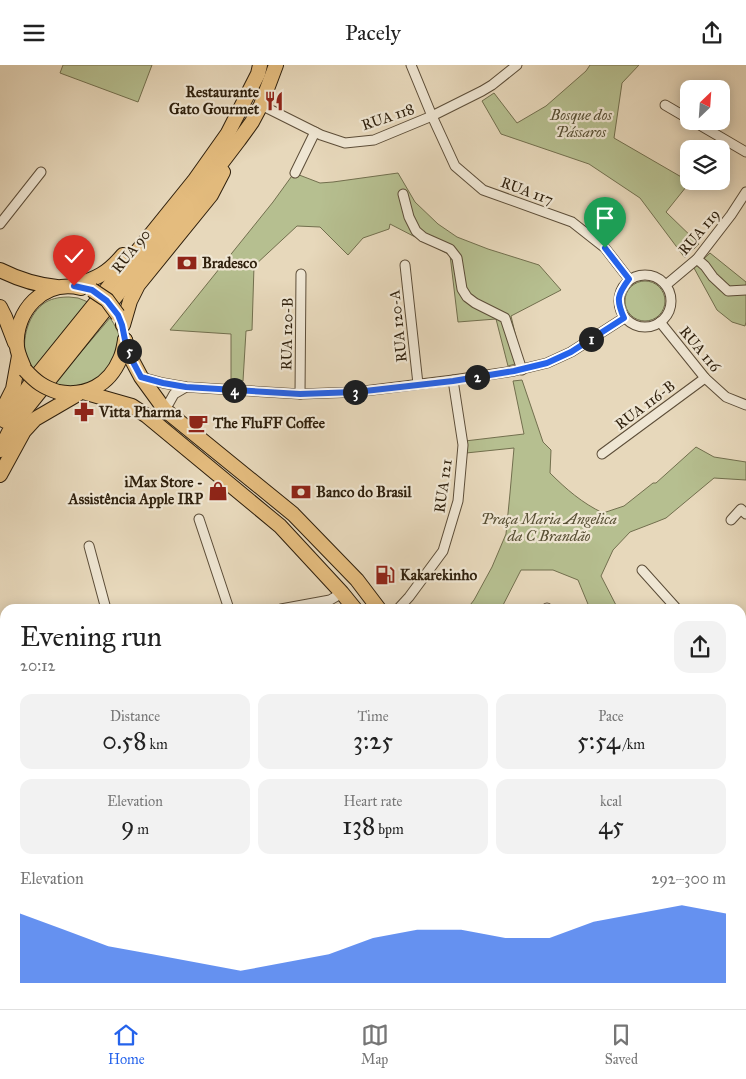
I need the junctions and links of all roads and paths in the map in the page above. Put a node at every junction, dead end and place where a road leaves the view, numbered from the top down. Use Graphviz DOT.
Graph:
graph roads {
  1 [pos="260,65"];
  2 [pos="276,65"];
  3 [pos="411,65"];
  4 [pos="517,65"];
  5 [pos="243,101"];
  6 [pos="261,105"];
  7 [pos="665,105"];
  8 [pos="680,114"];
  9 [pos="432,115"];
  10 [pos="252,122"];
  11 [pos="708,130"];
  12 [pos="315,132"];
  13 [pos="746,152"];
  14 [pos="41,172"];
  15 [pos="295,173"];
  16 [pos="746,192"];
  17 [pos="403,194"];
  18 [pos="0,225"];
  19 [pos="697,259"];
  20 [pos="405,265"];
  21 [pos="0,270"];
  22 [pos="302,274"];
  23 [pos="629,279"];
  24 [pos="666,285"];
  25 [pos="74,286"];
  26 [pos="58,287"];
  27 [pos="746,290"];
  28 [pos="0,307"];
  29 [pos="624,318"];
  30 [pos="120,320"];
  31 [pos="660,322"];
  32 [pos="125,340"];
  33 [pos="18,352"];
  34 [pos="522,370"];
  35 [pos="141,377"];
  36 [pos="705,378"];
  37 [pos="453,381"];
  38 [pos="418,384"];
  39 [pos="186,387"];
  40 [pos="80,393"];
  41 [pos="300,394"];
  42 [pos="746,405"];
  43 [pos="165,410"];
  44 [pos="0,415"];
  45 [pos="0,431"];
  46 [pos="0,450"];
  47 [pos="602,454"];
  48 [pos="0,475"];
  49 [pos="746,514"];
  50 [pos="199,519"];
  51 [pos="731,520"];
  52 [pos="89,546"];
  53 [pos="642,570"];
  54 [pos="342,593"];
  55 [pos="105,604"];
  56 [pos="227,604"];
  57 [pos="309,604"];
  58 [pos="351,604"];
  59 [pos="375,604"];
  60 [pos="403,604"];
  61 [pos="673,604"];
  1 -- 5 [label="main road, RUA 90"];
  2 -- 6 [label="main road, RUA 90"];
  3 -- 9 [label="street, RUA 117"];
  4 -- 9 [label="street, RUA 118"];
  5 -- 25 [label="main road"];
  5 -- 45 [label="main road, RUA 90"];
  6 -- 10 [label="main road, RUA 90"];
  6 -- 12 [label="street, RUA 118"];
  7 -- 8 [label="street"];
  9 -- 12 [label="street, RUA 118"];
  9 -- 23 [label="street, RUA 117"];
  10 -- 30 [label="main road"];
  10 -- 46 [label="main road, RUA 90"];
  11 -- 13 [label="street"];
  12 -- 15 [label="street"];
  14 -- 18 [label="street"];
  16 -- 19 [label="street, RUA 119"];
  17 -- 34 [label="street"];
  19 -- 24 [label="street, RUA 119"];
  19 -- 27 [label="street"];
  20 -- 38 [label="street, RUA 120-A"];
  21 -- 26 [label="main road"];
  22 -- 41 [label="street, RUA 120-B"];
  23 -- 24 [label="street"];
  23 -- 29 [label="street"];
  24 -- 31 [label="street"];
  25 -- 26 [label="main road"];
  25 -- 30 [label="main road, bridge"];
  26 -- 33 [label="main road"];
  28 -- 33 [label="main road"];
  29 -- 31 [label="street"];
  29 -- 34 [label="street"];
  30 -- 32 [label="main road"];
  31 -- 36 [label="street, RUA 116"];
  32 -- 35 [label="main road"];
  32 -- 40 [label="main road"];
  33 -- 40 [label="main road, bridge"];
  33 -- 44 [label="main road"];
  34 -- 37 [label="street"];
  35 -- 39 [label="street"];
  35 -- 43 [label="main road"];
  36 -- 42 [label="street, RUA 116"];
  36 -- 47 [label="street, RUA 116-B"];
  37 -- 38 [label="street"];
  37 -- 60 [label="street, RUA 121"];
  38 -- 41 [label="street"];
  39 -- 41 [label="street"];
  39 -- 43 [label="street"];
  40 -- 48 [label="main road"];
  40 -- 54 [label="main road"];
  43 -- 59 [label="main road"];
  49 -- 51 [label="street"];
  50 -- 56 [label="street"];
  52 -- 55 [label="street"];
  53 -- 61 [label="street"];
  54 -- 57 [label="street"];
  54 -- 58 [label="main road"];
}
